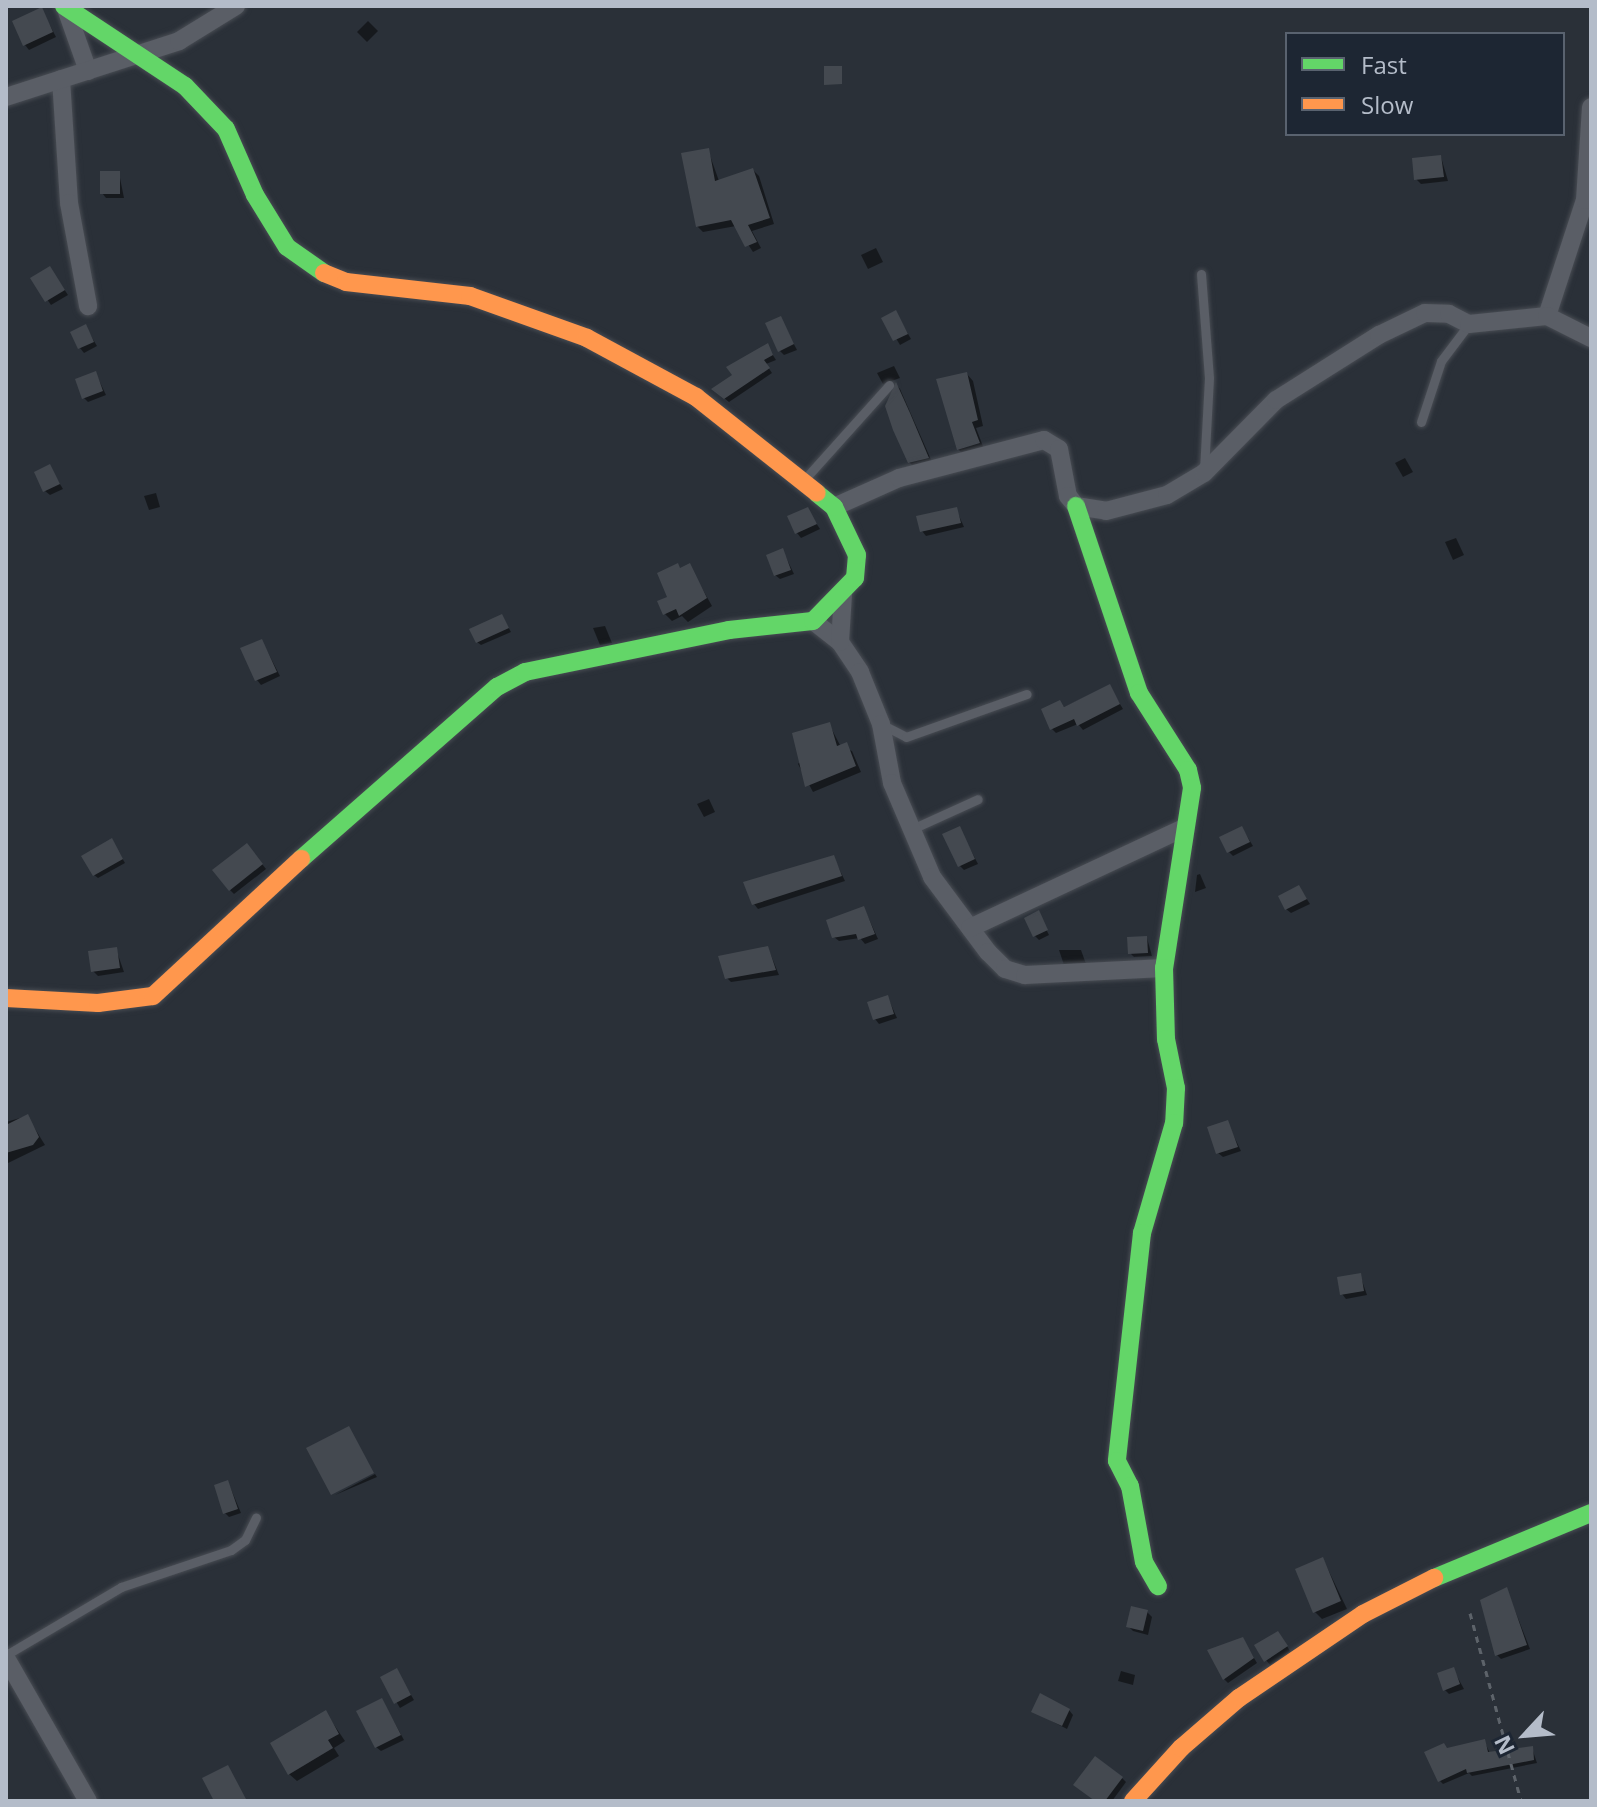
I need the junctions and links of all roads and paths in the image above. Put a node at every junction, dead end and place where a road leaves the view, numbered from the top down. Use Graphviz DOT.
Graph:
graph roads {
  1 [pos="65,6"];
  2 [pos="236,6"];
  3 [pos="142,54"];
  4 [pos="88,71"];
  5 [pos="61,79"];
  6 [pos="6,97"];
  7 [pos="1591,107"];
  8 [pos="1201,274"];
  9 [pos="88,306"];
  10 [pos="1547,316"];
  11 [pos="1469,324"];
  12 [pos="1591,338"];
  13 [pos="889,385"];
  14 [pos="1421,422"];
  15 [pos="1204,473"];
  16 [pos="803,481"];
  17 [pos="1076,506"];
  18 [pos="834,507"];
  19 [pos="843,594"];
  20 [pos="813,621"];
  21 [pos="840,642"];
  22 [pos="1027,694"];
  23 [pos="881,724"];
  24 [pos="978,799"];
  25 [pos="1186,827"];
  26 [pos="912,829"];
  27 [pos="970,928"];
  28 [pos="1164,968"];
  29 [pos="6,998"];
  30 [pos="1591,1513"];
  31 [pos="256,1517"];
  32 [pos="1158,1586"];
  33 [pos="1470,1613"];
  34 [pos="6,1657"];
  35 [pos="88,1801"];
  36 [pos="1133,1801"];
  37 [pos="1521,1801"];
  1 -- 3 [label="street"];
  1 -- 4 [label="street"];
  2 -- 3 [label="street"];
  3 -- 4 [label="street"];
  3 -- 16 [label="street"];
  4 -- 5 [label="street"];
  5 -- 6 [label="street"];
  5 -- 9 [label="street"];
  7 -- 10 [label="street"];
  8 -- 15 [label="lane"];
  10 -- 11 [label="street"];
  10 -- 12 [label="street"];
  11 -- 14 [label="lane"];
  11 -- 15 [label="street"];
  13 -- 16 [label="lane"];
  15 -- 17 [label="street"];
  16 -- 18 [label="street"];
  17 -- 18 [label="street"];
  17 -- 25 [label="street"];
  18 -- 19 [label="street"];
  19 -- 20 [label="street"];
  19 -- 21 [label="street"];
  20 -- 21 [label="street"];
  20 -- 29 [label="street"];
  21 -- 23 [label="street"];
  22 -- 23 [label="lane"];
  23 -- 26 [label="street"];
  24 -- 26 [label="lane"];
  25 -- 27 [label="street"];
  25 -- 28 [label="street"];
  26 -- 27 [label="street"];
  27 -- 28 [label="street"];
  28 -- 32 [label="street"];
  30 -- 36 [label="street"];
  31 -- 34 [label="lane"];
  33 -- 37 [label="path"];
  34 -- 35 [label="street"];
}
